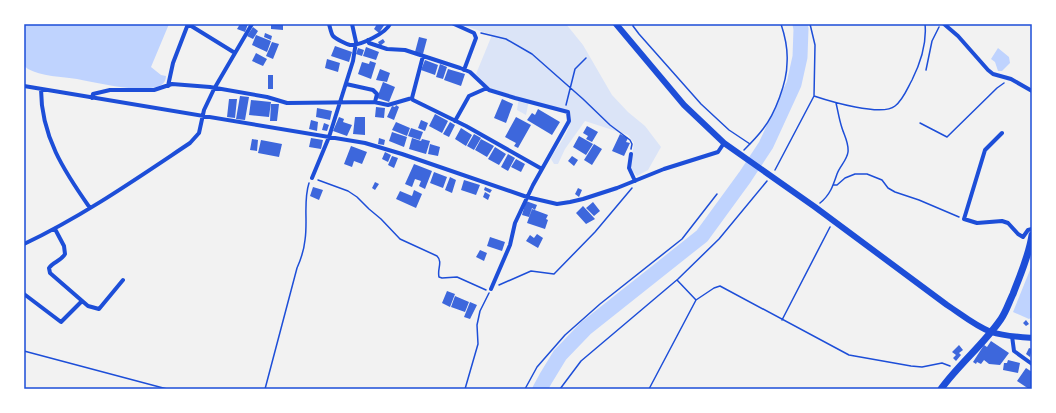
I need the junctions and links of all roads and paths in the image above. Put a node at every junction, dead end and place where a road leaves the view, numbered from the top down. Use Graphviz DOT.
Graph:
graph roads {
  1 [pos="188,24"];
  2 [pos="252,24"];
  3 [pos="329,24"];
  4 [pos="352,24"];
  5 [pos="390,24"];
  6 [pos="454,24"];
  7 [pos="616,24"];
  8 [pos="633,24"];
  9 [pos="781,24"];
  10 [pos="810,24"];
  11 [pos="925,24"];
  12 [pos="943,24"];
  13 [pos="473,32"];
  14 [pos="368,40"];
  15 [pos="356,44"];
  16 [pos="235,53"];
  17 [pos="423,56"];
  18 [pos="586,58"];
  19 [pos="464,70"];
  20 [pos="926,70"];
  21 [pos="1008,79"];
  22 [pos="346,84"];
  23 [pos="24,86"];
  24 [pos="168,86"];
  25 [pos="570,87"];
  26 [pos="214,88"];
  27 [pos="487,88"];
  28 [pos="42,89"];
  29 [pos="1032,92"];
  30 [pos="814,96"];
  31 [pos="92,98"];
  32 [pos="412,98"];
  33 [pos="375,102"];
  34 [pos="340,103"];
  35 [pos="836,103"];
  36 [pos="564,111"];
  37 [pos="202,117"];
  38 [pos="455,121"];
  39 [pos="920,123"];
  40 [pos="1002,134"];
  41 [pos="329,137"];
  42 [pos="724,143"];
  43 [pos="750,144"];
  44 [pos="631,154"];
  45 [pos="742,155"];
  46 [pos="542,169"];
  47 [pos="769,175"];
  48 [pos="312,178"];
  49 [pos="635,181"];
  50 [pos="834,185"];
  51 [pos="717,194"];
  52 [pos="527,197"];
  53 [pos="815,207"];
  54 [pos="90,208"];
  55 [pos="964,219"];
  56 [pos="834,221"];
  57 [pos="55,229"];
  58 [pos="1032,229"];
  59 [pos="1032,236"];
  60 [pos="24,244"];
  61 [pos="123,280"];
  62 [pos="677,280"];
  63 [pos="490,290"];
  64 [pos="24,294"];
  65 [pos="696,300"];
  66 [pos="82,301"];
  67 [pos="782,320"];
  68 [pos="991,332"];
  69 [pos="1012,336"];
  70 [pos="1032,338"];
  71 [pos="24,351"];
  72 [pos="1032,364"];
  73 [pos="958,368"];
  74 [pos="167,389"];
  75 [pos="265,389"];
  76 [pos="465,389"];
  77 [pos="525,389"];
  78 [pos="560,389"];
  79 [pos="649,389"];
  80 [pos="941,389"];
  1 -- 16 [label="street"];
  1 -- 24 [label="street"];
  2 -- 16 [label="street"];
  3 -- 15 [label="street"];
  4 -- 15 [label="street"];
  5 -- 14 [label="street"];
  6 -- 13 [label="street"];
  7 -- 42 [label="main road"];
  8 -- 43 [label="path"];
  9 -- 43 [label="path"];
  10 -- 30 [label="path"];
  11 -- 35 [label="path"];
  12 -- 20 [label="path"];
  12 -- 21 [label="street"];
  13 -- 19 [label="street"];
  13 -- 25 [label="path"];
  14 -- 15 [label="street"];
  14 -- 17 [label="street"];
  15 -- 22 [label="street"];
  16 -- 26 [label="street"];
  17 -- 19 [label="street"];
  17 -- 32 [label="street"];
  18 -- 25 [label="path"];
  19 -- 27 [label="street"];
  21 -- 29 [label="street"];
  21 -- 39 [label="path"];
  22 -- 33 [label="street"];
  22 -- 34 [label="street"];
  23 -- 28 [label="street"];
  24 -- 26 [label="street"];
  24 -- 31 [label="street"];
  25 -- 36 [label="path"];
  25 -- 44 [label="path"];
  26 -- 34 [label="street"];
  26 -- 37 [label="street"];
  27 -- 36 [label="street"];
  27 -- 38 [label="street"];
  28 -- 31 [label="street"];
  28 -- 54 [label="street"];
  30 -- 35 [label="path"];
  30 -- 47 [label="path"];
  31 -- 37 [label="street"];
  32 -- 33 [label="street"];
  32 -- 38 [label="street"];
  33 -- 34 [label="street"];
  34 -- 41 [label="street"];
  35 -- 50 [label="path"];
  36 -- 46 [label="street"];
  37 -- 41 [label="street"];
  37 -- 54 [label="street"];
  38 -- 46 [label="street"];
  40 -- 55 [label="street"];
  41 -- 48 [label="street"];
  41 -- 52 [label="street"];
  42 -- 45 [label="main road"];
  42 -- 49 [label="street"];
  43 -- 45 [label="path"];
  44 -- 49 [label="street"];
  45 -- 47 [label="main road"];
  46 -- 52 [label="street"];
  47 -- 53 [label="main road"];
  47 -- 62 [label="path"];
  48 -- 63 [label="path"];
  48 -- 75 [label="path"];
  49 -- 52 [label="street"];
  49 -- 63 [label="path"];
  50 -- 53 [label="path"];
  50 -- 55 [label="path"];
  51 -- 77 [label="path"];
  52 -- 63 [label="street"];
  53 -- 56 [label="main road"];
  54 -- 57 [label="street"];
  55 -- 58 [label="street"];
  56 -- 67 [label="path"];
  56 -- 68 [label="main road"];
  57 -- 60 [label="street"];
  57 -- 66 [label="street"];
  59 -- 68 [label="main road"];
  61 -- 66 [label="street"];
  62 -- 65 [label="path"];
  62 -- 78 [label="path"];
  63 -- 76 [label="path"];
  64 -- 66 [label="street"];
  65 -- 67 [label="path"];
  65 -- 79 [label="path"];
  67 -- 73 [label="path"];
  68 -- 69 [label="main road"];
  68 -- 73 [label="main road"];
  69 -- 70 [label="main road"];
  69 -- 72 [label="street"];
  71 -- 74 [label="path"];
  73 -- 80 [label="main road"];
}
